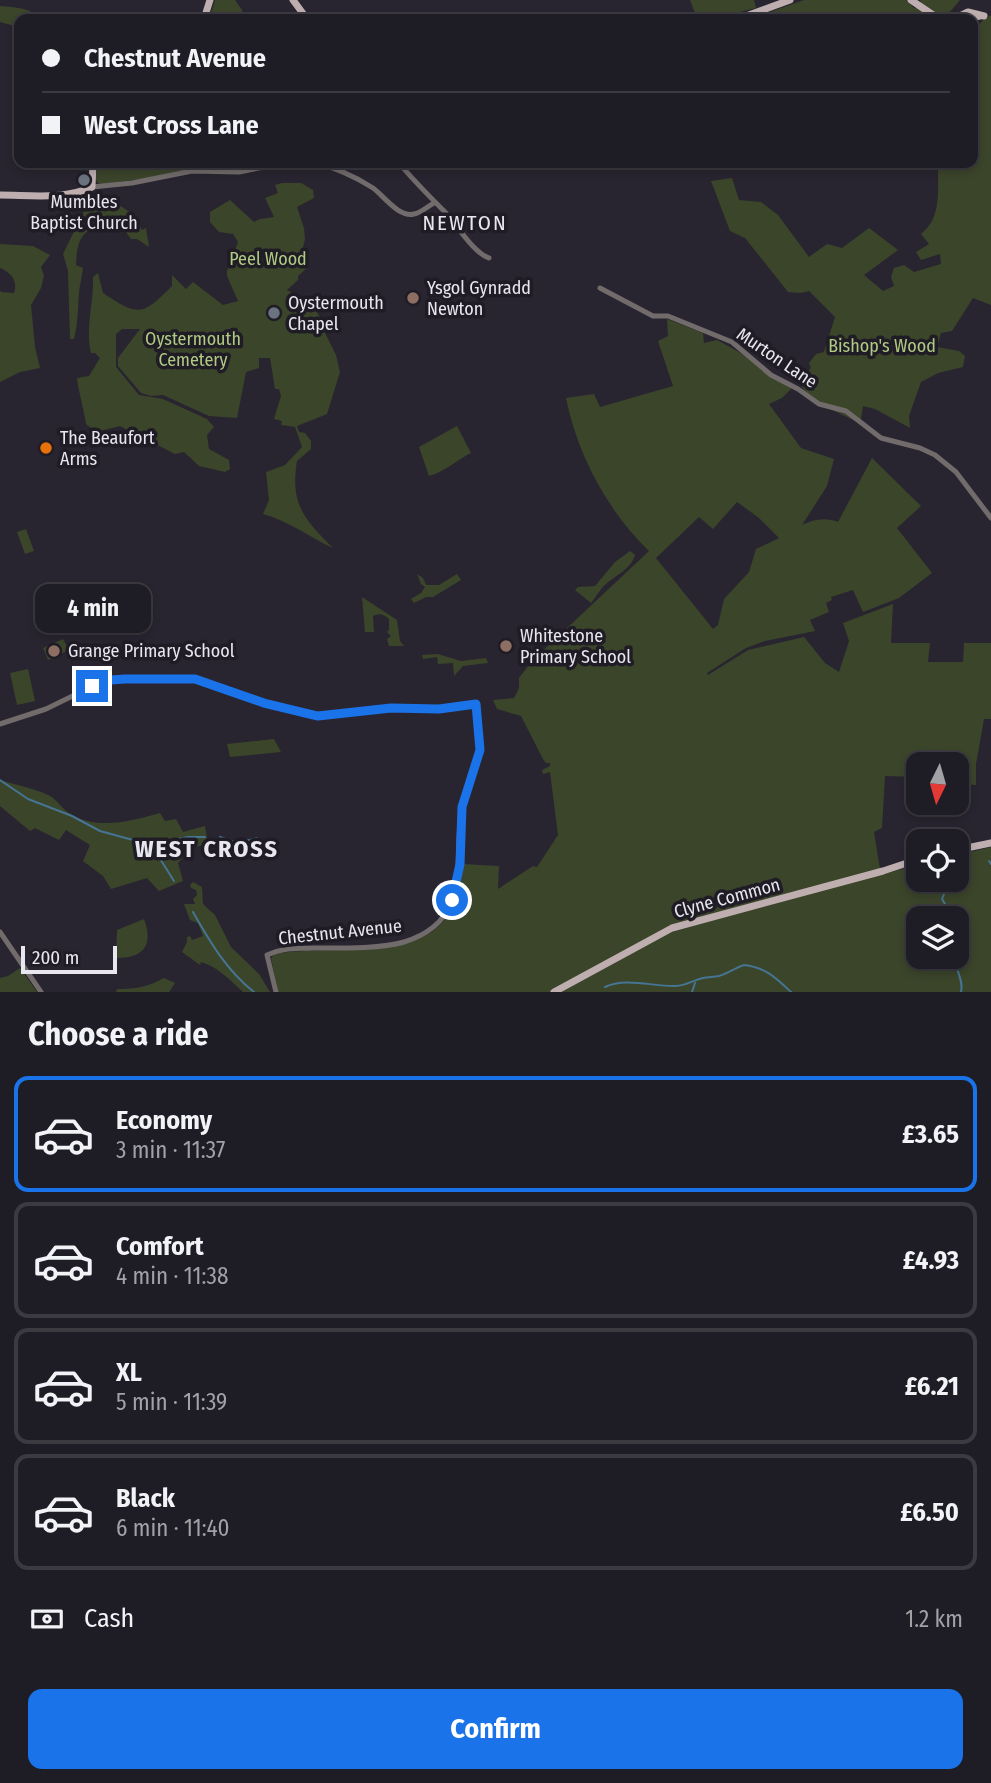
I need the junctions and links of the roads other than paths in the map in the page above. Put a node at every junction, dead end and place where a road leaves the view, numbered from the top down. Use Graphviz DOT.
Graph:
graph roads {
  1 [pos="790,0"];
  2 [pos="911,0"];
  3 [pos="752,14"];
  4 [pos="932,14"];
  5 [pos="964,14"];
  6 [pos="988,15"];
  7 [pos="93,168"];
  8 [pos="259,168"];
  9 [pos="331,168"];
  10 [pos="403,168"];
  11 [pos="92,187"];
  12 [pos="0,195"];
  13 [pos="434,203"];
  14 [pos="489,258"];
  15 [pos="600,288"];
  16 [pos="991,518"];
  17 [pos="0,724"];
  18 [pos="991,843"];
  19 [pos="969,848"];
  20 [pos="906,864"];
  21 [pos="0,933"];
  22 [pos="41,992"];
  23 [pos="276,992"];
  24 [pos="554,992"];
  1 -- 3 [label="main road"];
  2 -- 4 [label="main road"];
  5 -- 6 [label="main road"];
  7 -- 11 [label="main road"];
  8 -- 11 [label="street"];
  9 -- 13 [label="street"];
  10 -- 13 [label="street"];
  11 -- 12 [label="main road"];
  13 -- 14 [label="street"];
  15 -- 16 [label="street, Murton Lane"];
  17 -- 23 [label="street, Chestnut Avenue"];
  18 -- 19 [label="main road"];
  20 -- 24 [label="main road, Clyne Common"];
  21 -- 22 [label="street"];
}
